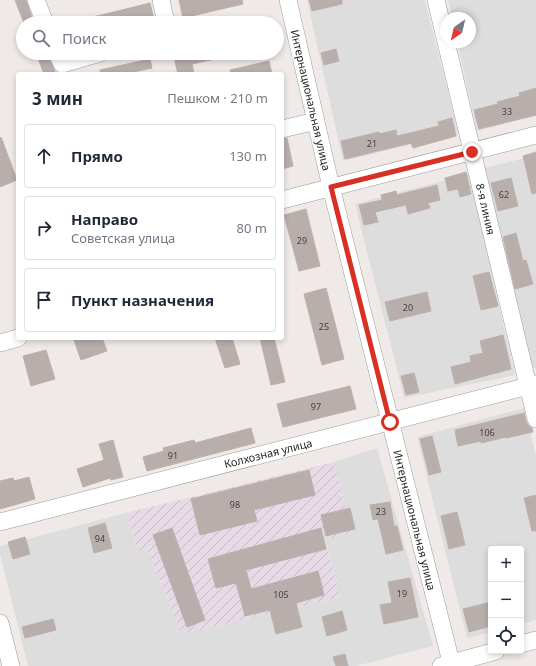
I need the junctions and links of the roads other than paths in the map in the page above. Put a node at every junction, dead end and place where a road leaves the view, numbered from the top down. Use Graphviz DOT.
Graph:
graph roads {
  1 [pos="161,0"];
  2 [pos="288,0"];
  3 [pos="436,0"];
  4 [pos="40,1"];
  5 [pos="43,16"];
  6 [pos="164,16"];
  7 [pos="60,60"];
  8 [pos="76,60"];
  9 [pos="316,121"];
  10 [pos="284,129"];
  11 [pos="536,136"];
  12 [pos="472,152"];
  13 [pos="331,187"];
  14 [pos="284,199"];
  15 [pos="16,339"];
  16 [pos="0,343"];
  17 [pos="532,385"];
  18 [pos="536,419"];
  19 [pos="390,422"];
  20 [pos="0,522"];
  21 [pos="0,623"];
  22 [pos="536,640"];
  23 [pos="524,643"];
  24 [pos="488,653"];
  25 [pos="448,665"];
  26 [pos="11,666"];
  1 -- 6 [label="street"];
  2 -- 9 [label="street, Интернациональная улица"];
  3 -- 12 [label="street, 8-я линия"];
  4 -- 5 [label="street"];
  7 -- 8 [label="street"];
  9 -- 10 [label="street"];
  9 -- 13 [label="street, Интернациональная улица"];
  11 -- 12 [label="street"];
  12 -- 13 [label="street"];
  12 -- 17 [label="street, 8-я линия"];
  13 -- 14 [label="street"];
  13 -- 19 [label="street, Интернациональная улица"];
  15 -- 16 [label="street"];
  17 -- 18 [label="street, 8-я линия"];
  17 -- 19 [label="street, Колхозная улица"];
  19 -- 20 [label="street, Колхозная улица"];
  19 -- 25 [label="street, Интернациональная улица"];
  21 -- 26 [label="street"];
  22 -- 23 [label="street"];
  24 -- 25 [label="street"];
}
